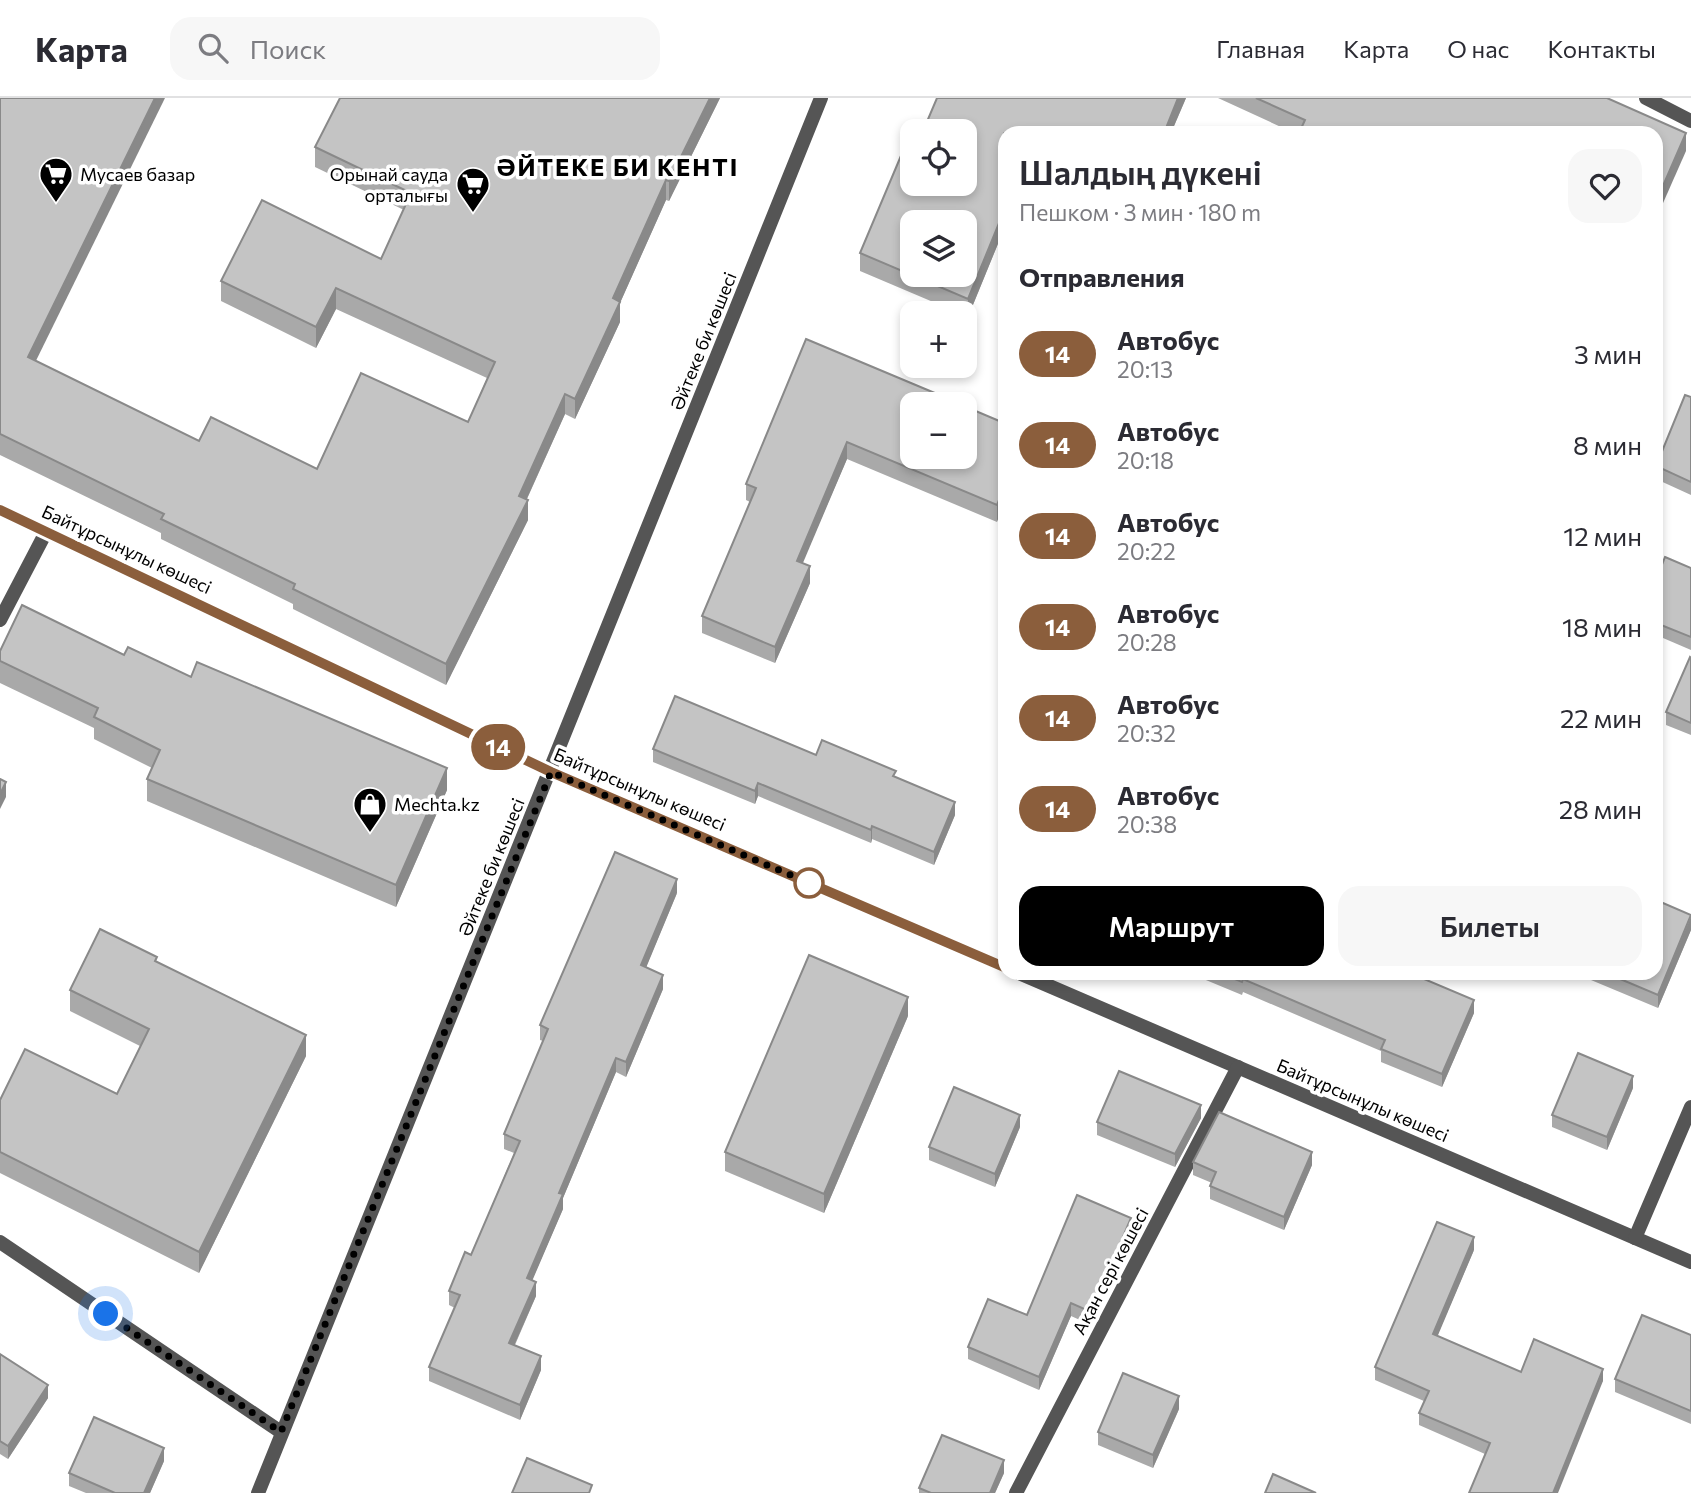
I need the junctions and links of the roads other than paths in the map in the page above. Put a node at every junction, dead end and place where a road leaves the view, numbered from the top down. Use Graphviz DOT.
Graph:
graph roads {
  1 [pos="821,98"];
  2 [pos="1646,98"];
  3 [pos="1691,121"];
  4 [pos="0,510"];
  5 [pos="46,532"];
  6 [pos="0,620"];
  7 [pos="551,772"];
  8 [pos="998,964"];
  9 [pos="1035,980"];
  10 [pos="1238,1067"];
  11 [pos="1691,1107"];
  12 [pos="1635,1238"];
  13 [pos="0,1242"];
  14 [pos="1691,1262"];
  15 [pos="281,1432"];
  16 [pos="258,1493"];
  17 [pos="1016,1493"];
  1 -- 7 [label="street, Әйтеке би көшесі"];
  2 -- 3 [label="street"];
  4 -- 5 [label="street, Байтұрсынұлы көшесі"];
  5 -- 6 [label="street"];
  5 -- 7 [label="street, Байтұрсынұлы көшесі"];
  7 -- 8 [label="street, Байтұрсынұлы көшесі"];
  7 -- 15 [label="street, Әйтеке би көшесі"];
  9 -- 10 [label="street, Байтұрсынұлы көшесі"];
  10 -- 12 [label="street, Байтұрсынұлы көшесі"];
  10 -- 17 [label="street, Ақан сері көшесі"];
  11 -- 12 [label="street"];
  12 -- 14 [label="street, Байтұрсынұлы көшесі"];
  13 -- 15 [label="street"];
  15 -- 16 [label="street, Әйтеке би көшесі"];
}
